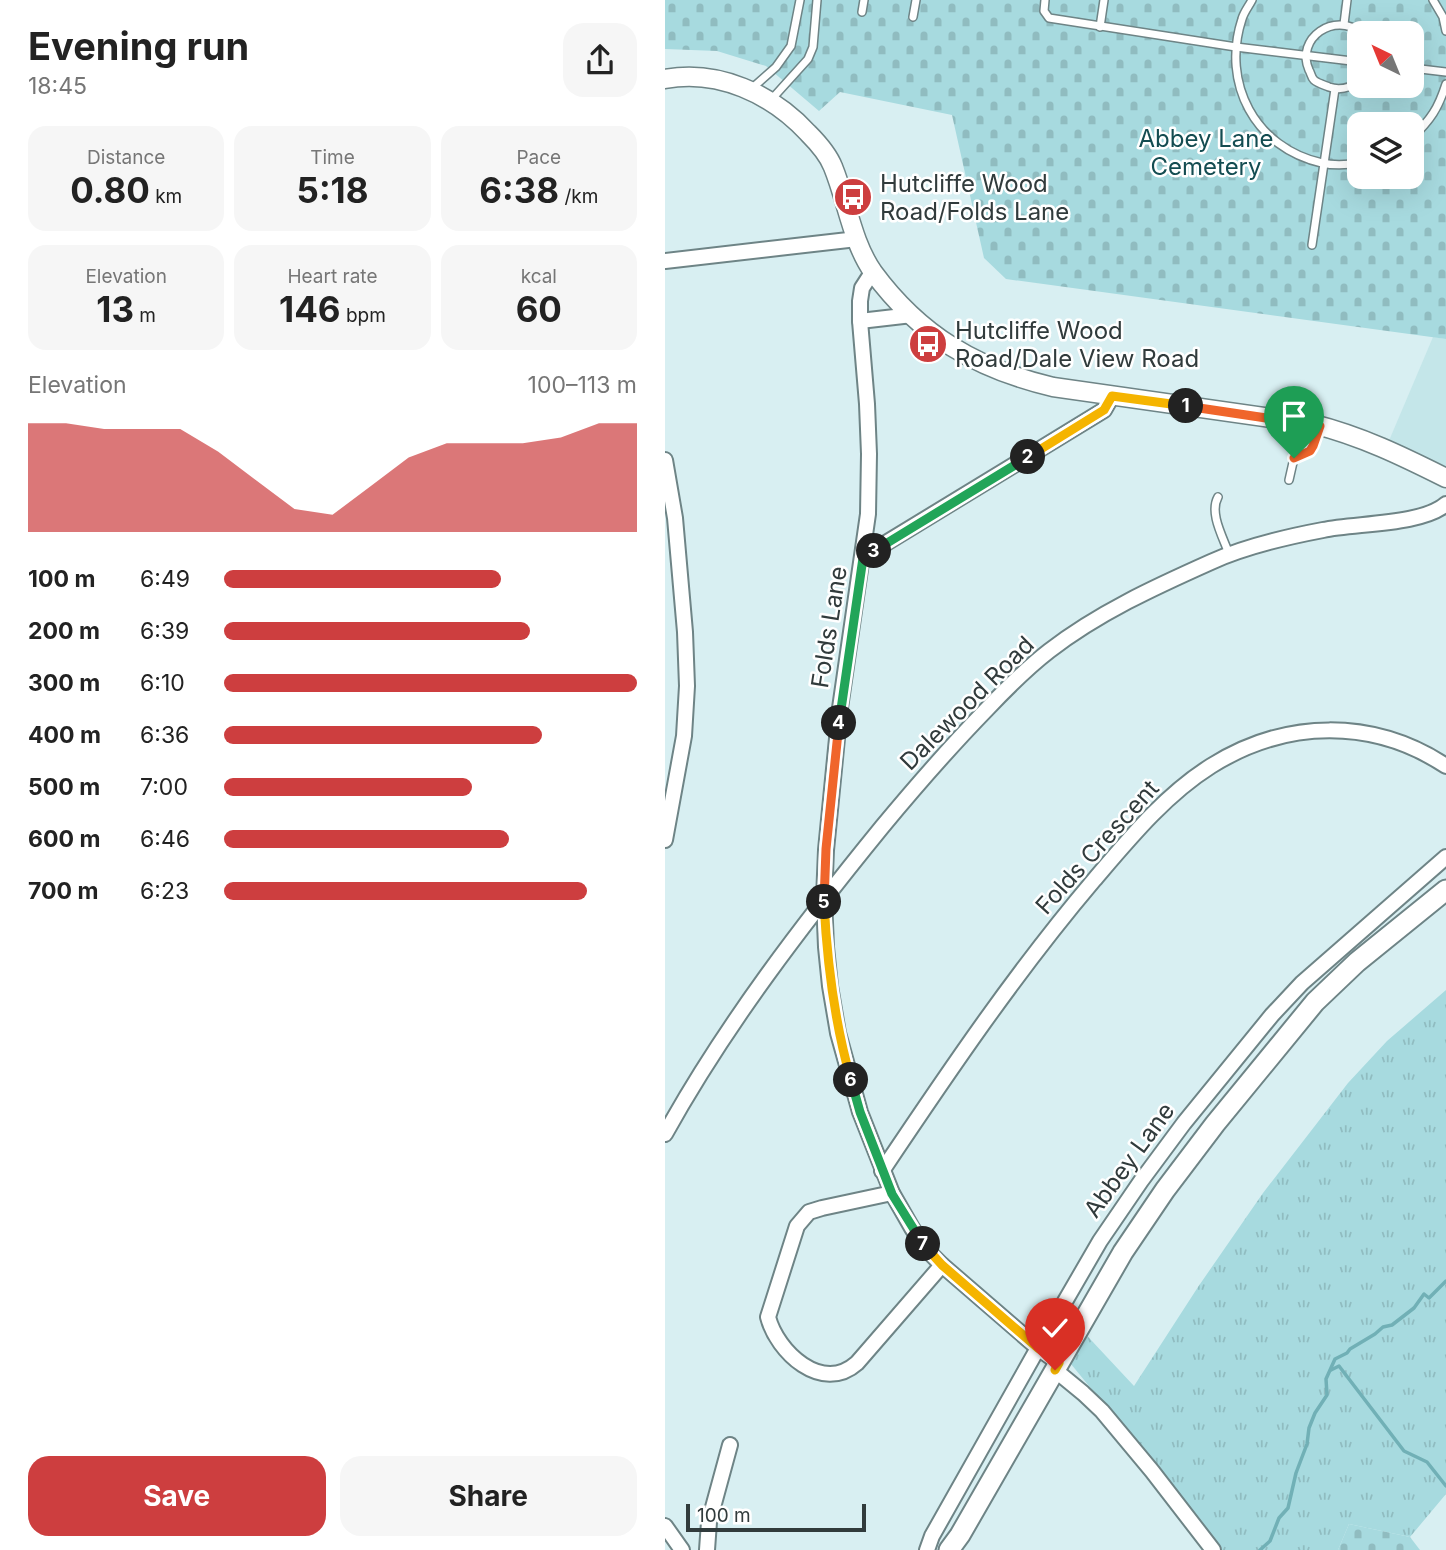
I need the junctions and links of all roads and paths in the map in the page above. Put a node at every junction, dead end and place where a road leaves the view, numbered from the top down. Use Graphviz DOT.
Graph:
graph roads {
  1 [pos="800,0"];
  2 [pos="817,0"];
  3 [pos="864,0"];
  4 [pos="916,0"];
  5 [pos="1045,0"];
  6 [pos="1104,0"];
  7 [pos="1252,0"];
  8 [pos="1347,0"];
  9 [pos="1433,0"];
  10 [pos="862,12"];
  11 [pos="912,17"];
  12 [pos="1344,24"];
  13 [pos="1347,25"];
  14 [pos="1100,27"];
  15 [pos="1446,31"];
  16 [pos="1236,47"];
  17 [pos="1305,54"];
  18 [pos="1347,60"];
  19 [pos="1425,70"];
  20 [pos="1446,72"];
  21 [pos="665,79"];
  22 [pos="1446,84"];
  23 [pos="1347,87"];
  24 [pos="1335,89"];
  25 [pos="750,90"];
  26 [pos="770,101"];
  27 [pos="1424,126"];
  28 [pos="1324,164"];
  29 [pos="1347,164"];
  30 [pos="857,239"];
  31 [pos="1312,245"];
  32 [pos="665,261"];
  33 [pos="873,271"];
  34 [pos="912,315"];
  35 [pos="860,321"];
  36 [pos="1112,396"];
  37 [pos="1320,426"];
  38 [pos="665,460"];
  39 [pos="1446,478"];
  40 [pos="1289,480"];
  41 [pos="1218,497"];
  42 [pos="1446,503"];
  43 [pos="1229,554"];
  44 [pos="863,558"];
  45 [pos="1446,766"];
  46 [pos="665,840"];
  47 [pos="1446,857"];
  48 [pos="1446,890"];
  49 [pos="824,898"];
  50 [pos="665,1134"];
  51 [pos="882,1171"];
  52 [pos="892,1194"];
  53 [pos="942,1265"];
  54 [pos="1038,1348"];
  55 [pos="1057,1366"];
  56 [pos="730,1445"];
  57 [pos="665,1526"];
  58 [pos="682,1550"];
  59 [pos="707,1550"];
  60 [pos="926,1550"];
  61 [pos="949,1550"];
  62 [pos="1213,1550"];
  1 -- 25 [label="lane"];
  2 -- 26 [label="lane"];
  3 -- 10 [label="lane"];
  4 -- 11 [label="lane"];
  5 -- 14 [label="lane"];
  6 -- 14 [label="lane"];
  7 -- 16 [label="lane"];
  8 -- 12 [label="lane"];
  9 -- 15 [label="lane"];
  12 -- 13 [label="lane"];
  12 -- 17 [label="lane"];
  14 -- 16 [label="lane"];
  16 -- 17 [label="lane"];
  16 -- 28 [label="lane"];
  17 -- 18 [label="lane"];
  17 -- 24 [label="lane"];
  19 -- 20 [label="lane"];
  21 -- 25 [label="street"];
  22 -- 27 [label="lane"];
  23 -- 24 [label="lane"];
  24 -- 28 [label="lane"];
  25 -- 26 [label="street"];
  26 -- 30 [label="street"];
  28 -- 29 [label="lane"];
  28 -- 31 [label="lane"];
  30 -- 32 [label="street"];
  30 -- 33 [label="street"];
  33 -- 34 [label="street"];
  33 -- 35 [label="street, Folds Lane"];
  34 -- 35 [label="street"];
  34 -- 36 [label="street"];
  35 -- 44 [label="street, Folds Lane"];
  36 -- 37 [label="street"];
  36 -- 44 [label="street"];
  37 -- 39 [label="street"];
  37 -- 40 [label="lane"];
  38 -- 46 [label="street"];
  41 -- 43 [label="lane"];
  42 -- 43 [label="street, Dalewood Road"];
  43 -- 49 [label="street, Dalewood Road"];
  44 -- 49 [label="street, Folds Lane"];
  45 -- 51 [label="street, Folds Crescent"];
  47 -- 54 [label="street, Abbey Lane"];
  48 -- 55 [label="main road, Abbey Lane"];
  49 -- 50 [label="street, Dalewood Road"];
  49 -- 51 [label="street, Folds Lane"];
  51 -- 52 [label="street, Folds Lane"];
  52 -- 53 [label="street, Folds Lane"];
  52 -- 53 [label="street"];
  53 -- 54 [label="street, Folds Lane"];
  54 -- 55 [label="street, Folds Lane"];
  54 -- 60 [label="street, Abbey Lane"];
  55 -- 61 [label="main road, Abbey Lane"];
  55 -- 62 [label="street, Folds Lane"];
  56 -- 59 [label="street"];
  57 -- 58 [label="street"];
}
